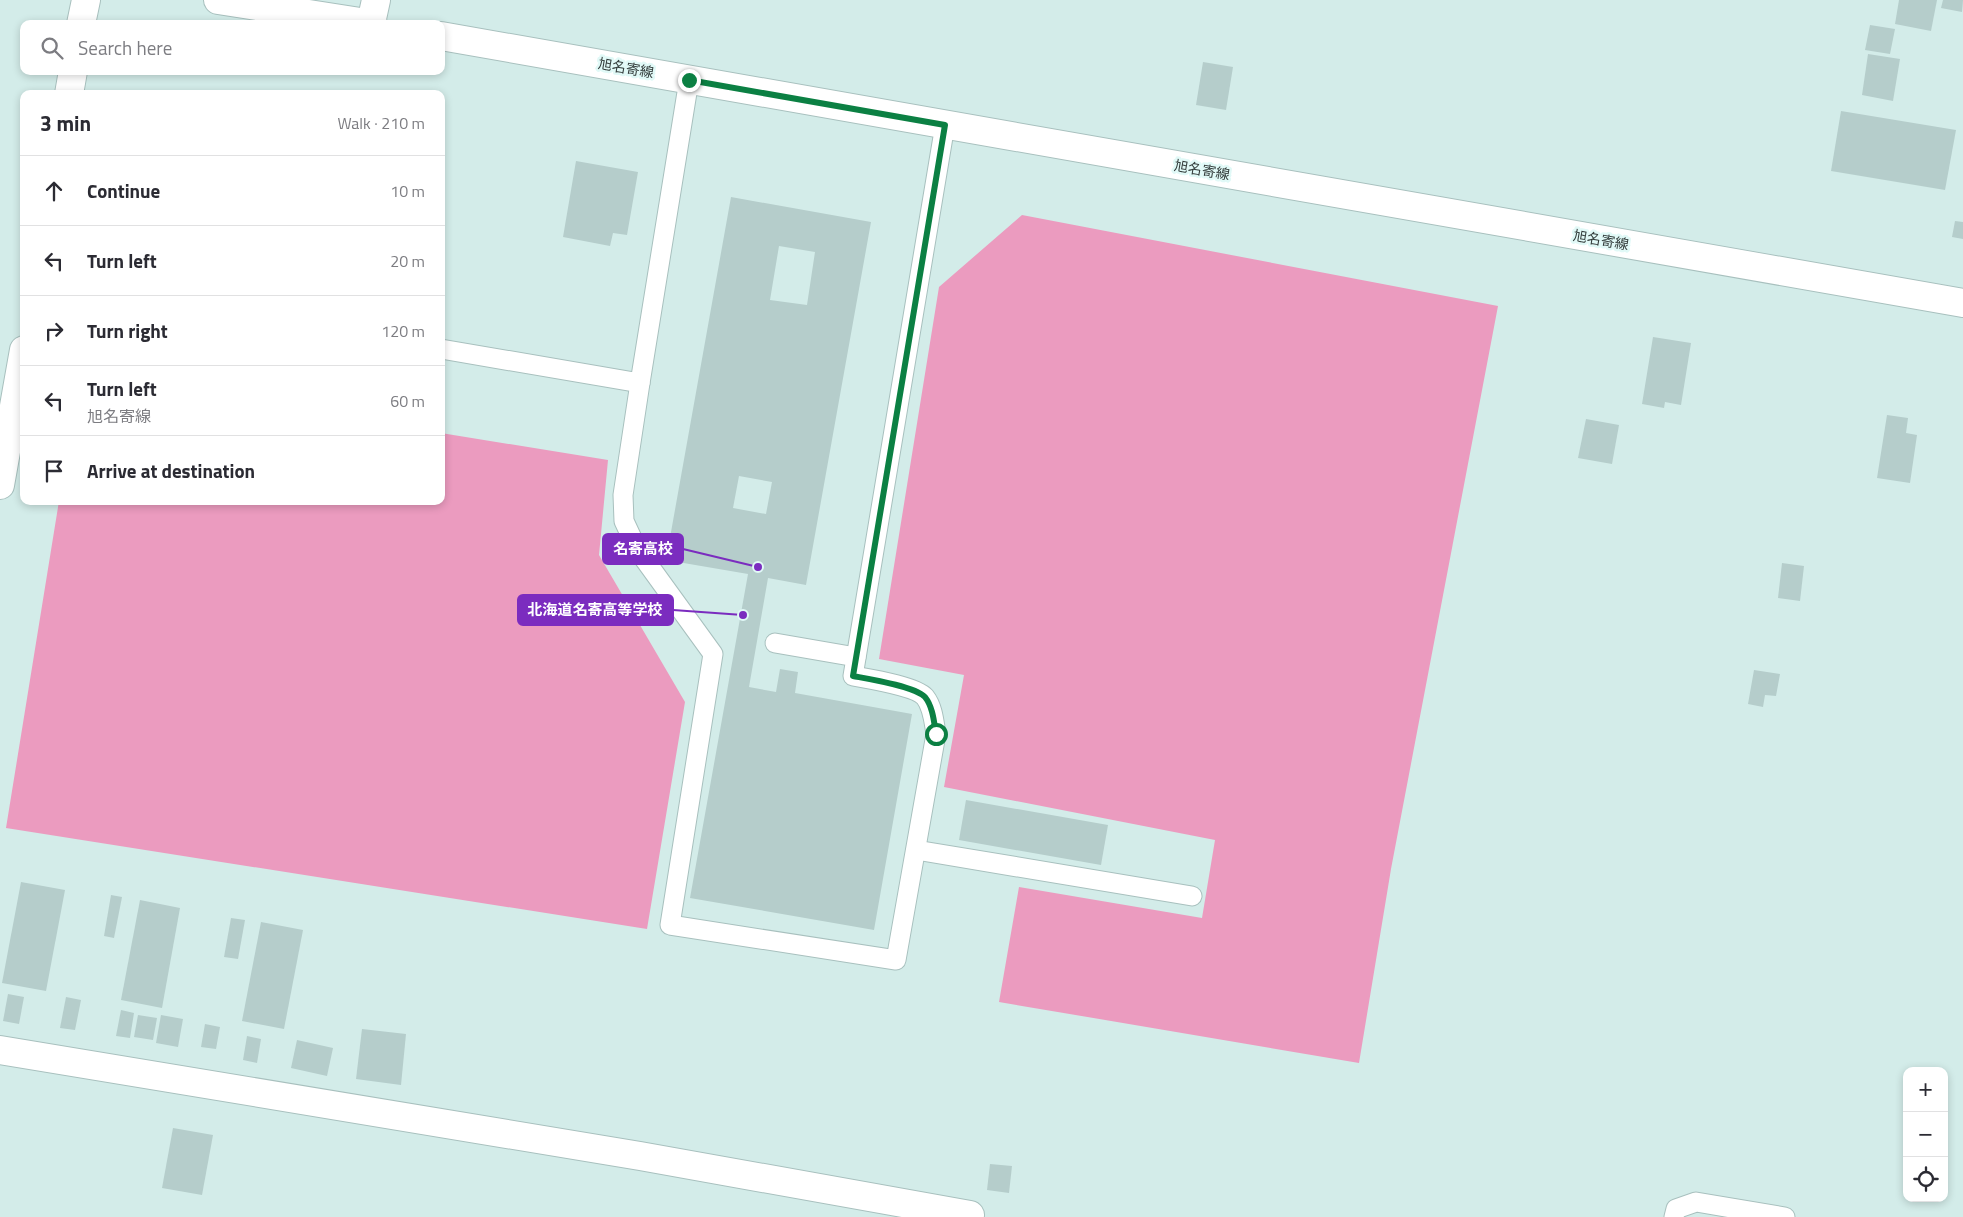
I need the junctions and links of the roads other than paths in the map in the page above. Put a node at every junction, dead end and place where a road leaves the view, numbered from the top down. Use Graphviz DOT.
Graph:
graph roads {
  1 [pos="86,0"];
  2 [pos="218,0"];
  3 [pos="376,0"];
  4 [pos="82,20"];
  5 [pos="346,20"];
  6 [pos="373,20"];
  7 [pos="445,37"];
  8 [pos="72,75"];
  9 [pos="689,80"];
  10 [pos="70,90"];
  11 [pos="945,125"];
  12 [pos="1963,303"];
  13 [pos="445,350"];
  14 [pos="20,372"];
  15 [pos="640,384"];
  16 [pos="0,484"];
  17 [pos="775,643"];
  18 [pos="856,657"];
  19 [pos="916,850"];
  20 [pos="1192,896"];
  21 [pos="0,1050"];
  22 [pos="970,1215"];
  23 [pos="1674,1217"];
  24 [pos="1785,1217"];
  1 -- 4 [label="main road"];
  2 -- 5 [label="main road"];
  3 -- 6 [label="main road"];
  7 -- 9 [label="main road, 旭名寄線"];
  8 -- 10 [label="main road"];
  9 -- 11 [label="main road, 旭名寄線"];
  9 -- 15 [label="lane"];
  11 -- 12 [label="main road, 旭名寄線"];
  11 -- 18 [label="lane"];
  13 -- 15 [label="lane"];
  14 -- 16 [label="main road"];
  15 -- 19 [label="lane"];
  17 -- 18 [label="lane"];
  18 -- 19 [label="lane"];
  19 -- 20 [label="lane"];
  21 -- 22 [label="main road"];
  23 -- 24 [label="lane"];
}
